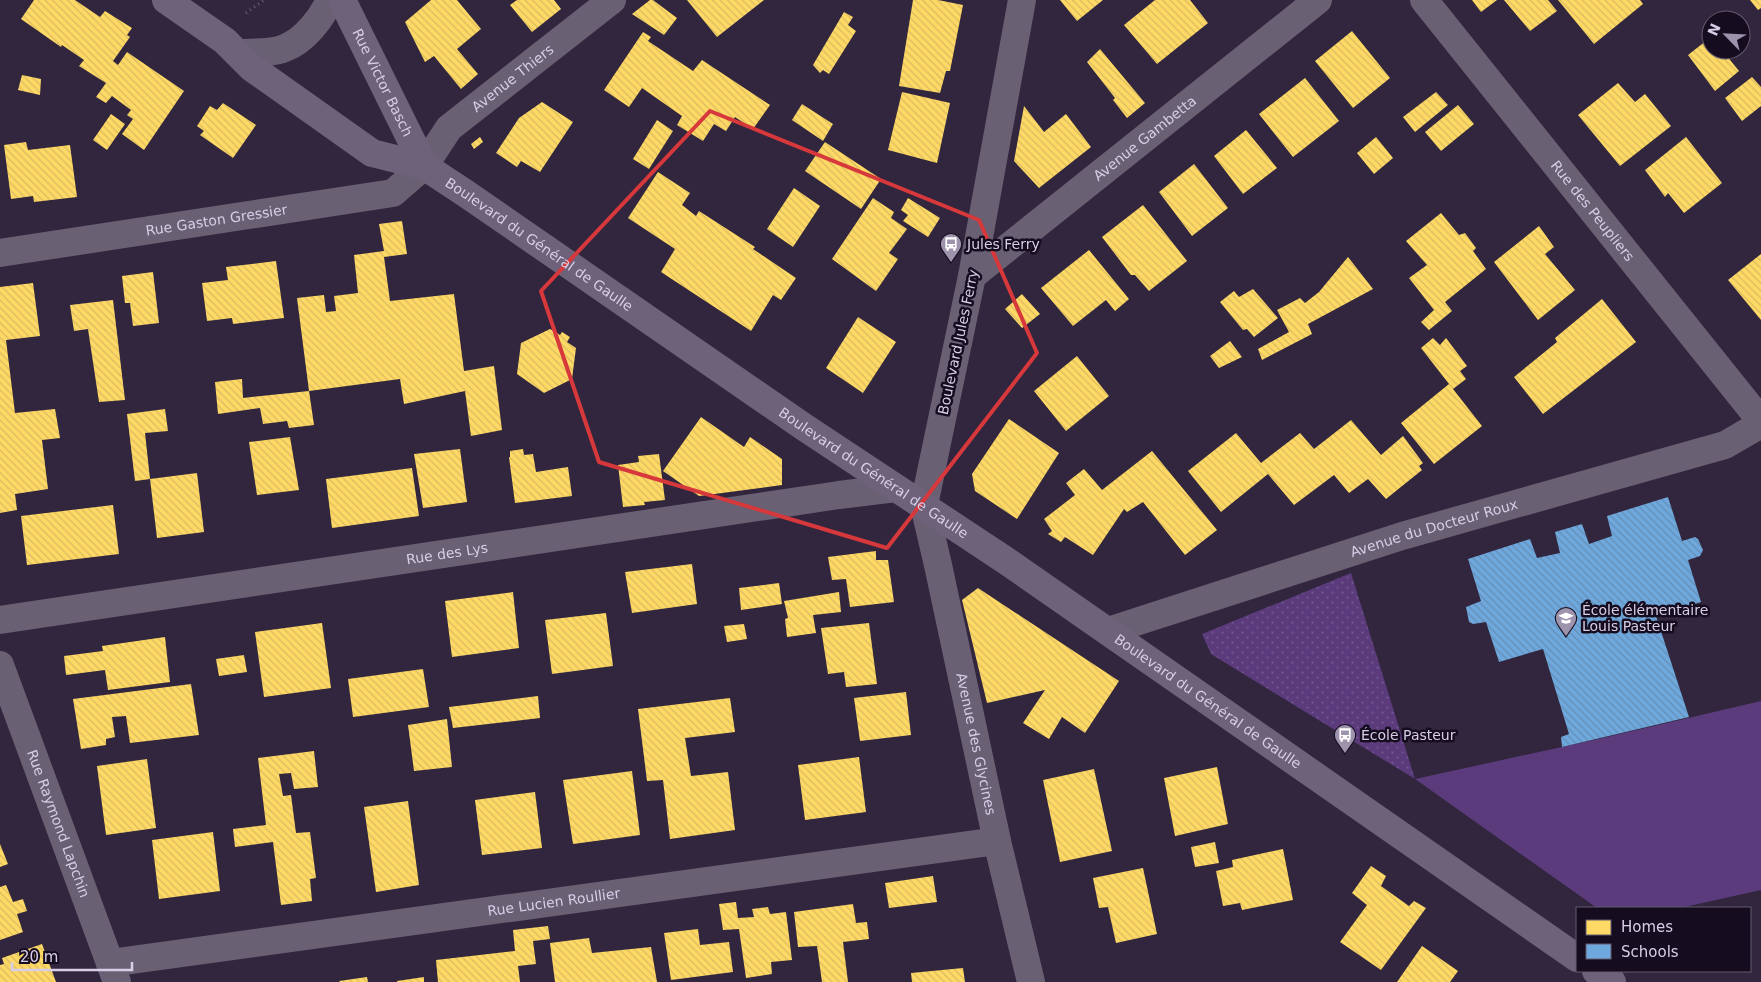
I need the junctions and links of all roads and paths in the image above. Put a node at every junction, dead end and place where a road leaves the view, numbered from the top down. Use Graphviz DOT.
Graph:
graph roads {
  1 [pos="166,0"];
  2 [pos="330,0"];
  3 [pos="342,0"];
  4 [pos="612,0"];
  5 [pos="1022,0"];
  6 [pos="1318,0"];
  7 [pos="1424,0"];
  8 [pos="238,53"];
  9 [pos="424,166"];
  10 [pos="0,253"];
  11 [pos="972,276"];
  12 [pos="1761,422"];
  13 [pos="896,488"];
  14 [pos="924,505"];
  15 [pos="0,620"];
  16 [pos="1108,631"];
  17 [pos="0,664"];
  18 [pos="997,841"];
  19 [pos="1576,957"];
  20 [pos="113,972"];
  21 [pos="1597,972"];
  22 [pos="1031,982"];
  23 [pos="1612,982"];
  1 -- 8 [label="street, Boulevard du Général de Gaulle"];
  2 -- 8 [label="street"];
  3 -- 9 [label="street, Rue Victor Basch"];
  4 -- 9 [label="street, Avenue Thiers"];
  5 -- 11 [label="street, Boulevard Jules Ferry"];
  6 -- 11 [label="street, Avenue Gambetta"];
  7 -- 12 [label="street, Rue des Peupliers"];
  8 -- 9 [label="street, Boulevard du Général de Gaulle"];
  9 -- 10 [label="street, Rue Gaston Gressier"];
  9 -- 13 [label="street, Boulevard du Général de Gaulle"];
  11 -- 14 [label="street, Boulevard Jules Ferry"];
  12 -- 16 [label="street, Avenue du Docteur Roux"];
  13 -- 14 [label="street, Boulevard du Général de Gaulle"];
  13 -- 15 [label="street, Rue des Lys"];
  14 -- 16 [label="street, Boulevard du Général de Gaulle"];
  14 -- 18 [label="street, Avenue des Glycines"];
  16 -- 19 [label="street, Boulevard du Général de Gaulle"];
  17 -- 20 [label="street, Rue Raymond Lapchin"];
  18 -- 20 [label="street, Rue Lucien Roullier"];
  18 -- 22 [label="street, Avenue des Glycines"];
  21 -- 23 [label="street"];
}
